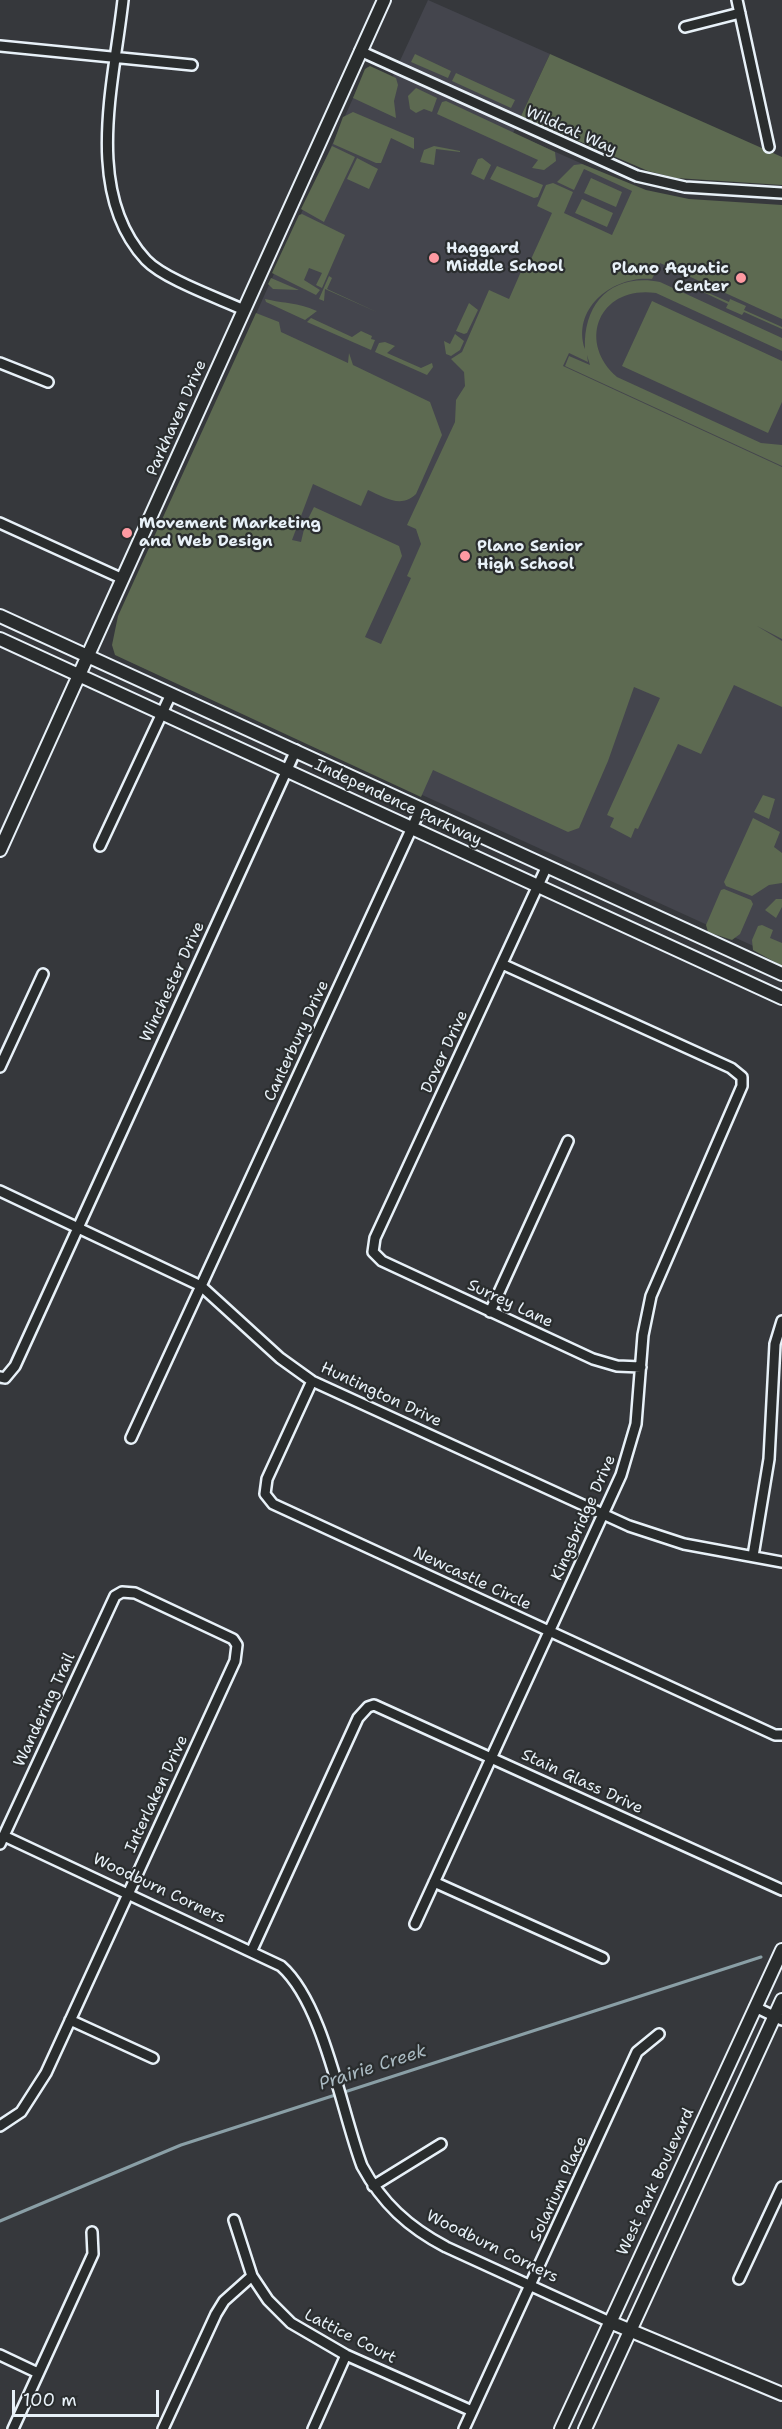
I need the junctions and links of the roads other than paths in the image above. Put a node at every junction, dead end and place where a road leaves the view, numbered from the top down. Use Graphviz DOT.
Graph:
graph roads {
  1 [pos="123,0"];
  2 [pos="384,0"];
  3 [pos="737,0"];
  4 [pos="740,13"];
  5 [pos="685,27"];
  6 [pos="0,46"];
  7 [pos="360,51"];
  8 [pos="117,58"];
  9 [pos="192,65"];
  10 [pos="769,147"];
  11 [pos="782,193"];
  12 [pos="244,310"];
  13 [pos="0,363"];
  14 [pos="48,382"];
  15 [pos="0,523"];
  16 [pos="123,579"];
  17 [pos="0,616"];
  18 [pos="0,639"];
  19 [pos="87,656"];
  20 [pos="79,675"];
  21 [pos="171,694"];
  22 [pos="162,713"];
  23 [pos="296,750"];
  24 [pos="287,770"];
  25 [pos="421,808"];
  26 [pos="412,828"];
  27 [pos="100,846"];
  28 [pos="0,850"];
  29 [pos="547,866"];
  30 [pos="538,886"];
  31 [pos="502,964"];
  32 [pos="43,974"];
  33 [pos="782,974"];
  34 [pos="782,998"];
  35 [pos="0,1067"];
  36 [pos="568,1141"];
  37 [pos="0,1191"];
  38 [pos="78,1227"];
  39 [pos="373,1252"];
  40 [pos="201,1286"];
  41 [pos="490,1312"];
  42 [pos="782,1321"];
  43 [pos="641,1367"];
  44 [pos="0,1377"];
  45 [pos="312,1381"];
  46 [pos="131,1438"];
  47 [pos="603,1515"];
  48 [pos="753,1556"];
  49 [pos="782,1562"];
  50 [pos="122,1592"];
  51 [pos="549,1631"];
  52 [pos="782,1735"];
  53 [pos="492,1757"];
  54 [pos="2,1840"];
  55 [pos="435,1882"];
  56 [pos="782,1890"];
  57 [pos="129,1893"];
  58 [pos="415,1924"];
  59 [pos="252,1950"];
  60 [pos="782,1950"];
  61 [pos="603,1958"];
  62 [pos="782,2000"];
  63 [pos="755,2007"];
  64 [pos="778,2018"];
  65 [pos="70,2020"];
  66 [pos="659,2034"];
  67 [pos="153,2058"];
  68 [pos="0,2126"];
  69 [pos="441,2144"];
  70 [pos="373,2186"];
  71 [pos="782,2187"];
  72 [pos="234,2220"];
  73 [pos="92,2232"];
  74 [pos="252,2276"];
  75 [pos="739,2279"];
  76 [pos="531,2285"];
  77 [pos="610,2322"];
  78 [pos="631,2332"];
  79 [pos="0,2355"];
  80 [pos="346,2355"];
  81 [pos="39,2373"];
  82 [pos="782,2394"];
  83 [pos="472,2411"];
  84 [pos="13,2429"];
  85 [pos="163,2429"];
  86 [pos="313,2429"];
  87 [pos="464,2429"];
  88 [pos="561,2429"];
  89 [pos="585,2429"];
  1 -- 8 [label="street"];
  2 -- 7 [label="main road, Parkhaven Drive"];
  3 -- 4 [label="street"];
  4 -- 5 [label="street"];
  4 -- 10 [label="street"];
  6 -- 8 [label="street"];
  7 -- 11 [label="street, Wildcat Way"];
  7 -- 12 [label="main road, Parkhaven Drive"];
  8 -- 9 [label="street"];
  8 -- 12 [label="street"];
  12 -- 16 [label="main road, Parkhaven Drive"];
  13 -- 14 [label="street"];
  15 -- 16 [label="street"];
  16 -- 19 [label="main road, Parkhaven Drive"];
  17 -- 19 [label="main road, Independence Parkway"];
  18 -- 20 [label="main road, Independence Parkway"];
  19 -- 20 [label="main road, Parkhaven Drive"];
  19 -- 21 [label="main road, Independence Parkway"];
  20 -- 22 [label="main road, Independence Parkway"];
  20 -- 28 [label="main road, Parkhaven Drive"];
  21 -- 22 [label="street"];
  21 -- 23 [label="main road, Independence Parkway"];
  22 -- 24 [label="main road, Independence Parkway"];
  22 -- 27 [label="street"];
  23 -- 24 [label="street, Winchester Drive"];
  23 -- 25 [label="main road, Independence Parkway"];
  24 -- 26 [label="main road, Independence Parkway"];
  24 -- 38 [label="street, Winchester Drive"];
  25 -- 26 [label="street, Canterbury Drive"];
  25 -- 29 [label="main road, Independence Parkway"];
  26 -- 30 [label="main road, Independence Parkway"];
  26 -- 40 [label="street, Canterbury Drive"];
  29 -- 30 [label="street, Dover Drive"];
  29 -- 33 [label="main road, Independence Parkway"];
  30 -- 31 [label="street, Dover Drive"];
  30 -- 34 [label="main road, Independence Parkway"];
  31 -- 39 [label="street, Dover Drive"];
  31 -- 43 [label="street, Kingsbridge Drive"];
  32 -- 35 [label="street"];
  36 -- 41 [label="street"];
  37 -- 38 [label="street, Huntington Drive"];
  38 -- 40 [label="street, Huntington Drive"];
  38 -- 44 [label="street, Winchester Drive"];
  39 -- 41 [label="street, Surrey Lane"];
  40 -- 45 [label="street, Huntington Drive"];
  40 -- 46 [label="street, Canterbury Drive"];
  41 -- 43 [label="street, Surrey Lane"];
  42 -- 48 [label="street"];
  43 -- 47 [label="street, Kingsbridge Drive"];
  45 -- 47 [label="street, Huntington Drive"];
  45 -- 51 [label="street, Newcastle Circle"];
  47 -- 48 [label="street, Huntington Drive"];
  47 -- 51 [label="street, Kingsbridge Drive"];
  48 -- 49 [label="street, Huntington Drive"];
  50 -- 54 [label="street, Wandering Trail"];
  50 -- 57 [label="street, Interlaken Drive"];
  51 -- 52 [label="street, Newcastle Circle"];
  51 -- 53 [label="street, Kingsbridge Drive"];
  53 -- 55 [label="street, Kingsbridge Drive"];
  53 -- 56 [label="street, Stain Glass Drive"];
  53 -- 59 [label="street, Stain Glass Drive"];
  54 -- 57 [label="street, Woodburn Corners"];
  55 -- 58 [label="street, Kingsbridge Drive"];
  55 -- 61 [label="street"];
  57 -- 59 [label="street, Woodburn Corners"];
  57 -- 65 [label="street, Interlaken Drive"];
  59 -- 70 [label="street, Woodburn Corners"];
  60 -- 63 [label="main road, West Park Boulevard"];
  62 -- 64 [label="main road"];
  63 -- 64 [label="street"];
  63 -- 77 [label="main road, West Park Boulevard"];
  64 -- 78 [label="main road"];
  65 -- 67 [label="street"];
  65 -- 68 [label="street, Interlaken Drive"];
  66 -- 76 [label="street, Solarium Place"];
  69 -- 70 [label="street"];
  70 -- 76 [label="street, Woodburn Corners"];
  71 -- 75 [label="street"];
  72 -- 74 [label="street, Lattice Court"];
  73 -- 81 [label="street"];
  74 -- 80 [label="street, Lattice Court"];
  74 -- 85 [label="street"];
  76 -- 77 [label="street, Woodburn Corners"];
  76 -- 83 [label="street, Solarium Place"];
  77 -- 78 [label="main road, Woodburn Corners"];
  77 -- 88 [label="main road, West Park Boulevard"];
  78 -- 82 [label="main road, Woodburn Corners"];
  78 -- 89 [label="main road"];
  79 -- 81 [label="street"];
  80 -- 83 [label="street, Lattice Court"];
  80 -- 86 [label="street"];
  81 -- 84 [label="street"];
  83 -- 87 [label="street, Solarium Place"];
}
